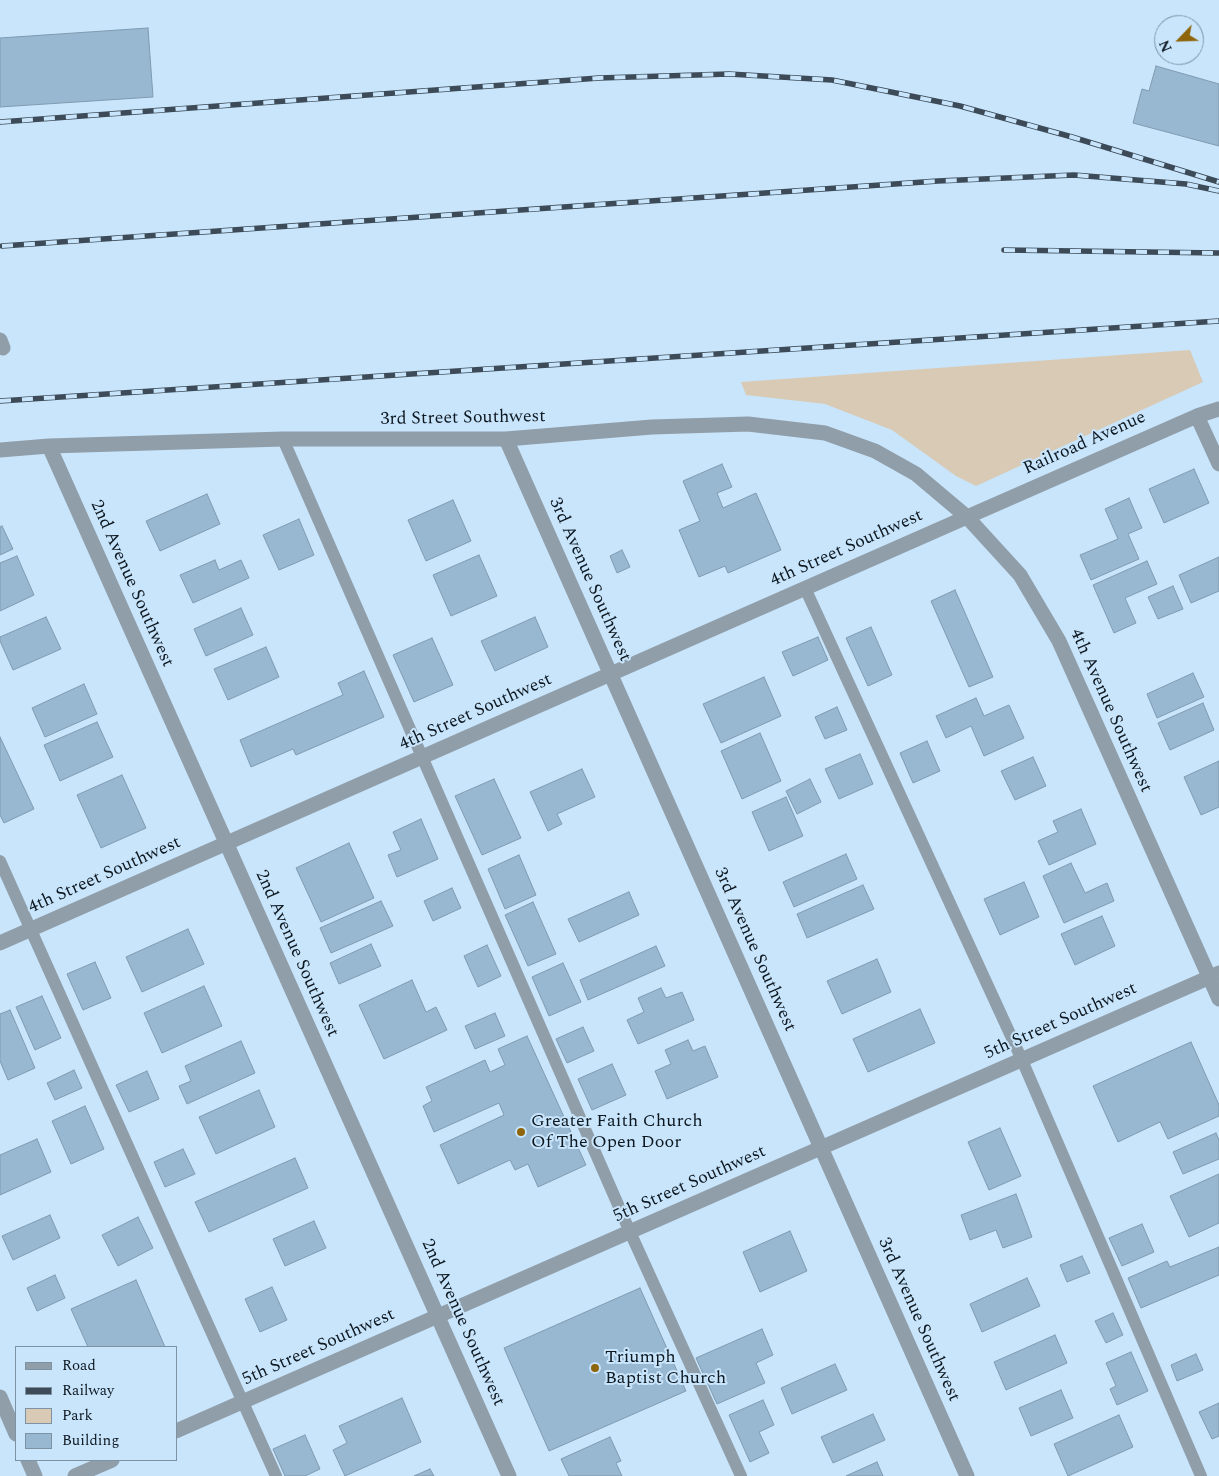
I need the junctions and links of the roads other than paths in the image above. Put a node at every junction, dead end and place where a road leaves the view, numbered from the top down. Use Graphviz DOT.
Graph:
graph roads {
  1 [pos="1219,409"];
  2 [pos="1198,416"];
  3 [pos="283,439"];
  4 [pos="506,440"];
  5 [pos="49,446"];
  6 [pos="0,450"];
  7 [pos="1219,464"];
  8 [pos="916,474"];
  9 [pos="967,517"];
  10 [pos="805,588"];
  11 [pos="610,674"];
  12 [pos="421,757"];
  13 [pos="226,843"];
  14 [pos="0,861"];
  15 [pos="30,930"];
  16 [pos="0,943"];
  17 [pos="1214,975"];
  18 [pos="1219,999"];
  19 [pos="1022,1060"];
  20 [pos="821,1148"];
  21 [pos="630,1232"];
  22 [pos="438,1316"];
  23 [pos="0,1398"];
  24 [pos="244,1402"];
  25 [pos="178,1430"];
  26 [pos="15,1432"];
  27 [pos="28,1461"];
  28 [pos="110,1461"];
  29 [pos="35,1476"];
  30 [pos="75,1476"];
  31 [pos="276,1476"];
  32 [pos="510,1476"];
  33 [pos="741,1476"];
  34 [pos="967,1476"];
  35 [pos="1200,1476"];
  1 -- 2 [label="street, Railroad Avenue"];
  2 -- 7 [label="street"];
  2 -- 9 [label="street, Railroad Avenue"];
  3 -- 4 [label="street, 3rd Street Southwest"];
  3 -- 5 [label="street, 3rd Street Southwest"];
  3 -- 12 [label="lane"];
  4 -- 8 [label="street, 3rd Street Southwest"];
  4 -- 11 [label="street, 3rd Avenue Southwest"];
  5 -- 6 [label="street, 3rd Street Southwest"];
  5 -- 13 [label="street, 2nd Avenue Southwest"];
  8 -- 9 [label="street, 4th Avenue Southwest"];
  9 -- 10 [label="street, 4th Street Southwest"];
  9 -- 17 [label="street, 4th Avenue Southwest"];
  10 -- 11 [label="street, 4th Street Southwest"];
  10 -- 19 [label="lane"];
  11 -- 12 [label="street, 4th Street Southwest"];
  11 -- 20 [label="street, 3rd Avenue Southwest"];
  12 -- 13 [label="street, 4th Street Southwest"];
  12 -- 21 [label="lane"];
  13 -- 15 [label="street, 4th Street Southwest"];
  13 -- 22 [label="street, 2nd Avenue Southwest"];
  14 -- 15 [label="lane"];
  15 -- 16 [label="street, 4th Street Southwest"];
  15 -- 24 [label="lane"];
  17 -- 18 [label="street, 4th Avenue Southwest"];
  17 -- 19 [label="street, 5th Street Southwest"];
  19 -- 20 [label="street, 5th Street Southwest"];
  19 -- 35 [label="lane"];
  20 -- 21 [label="street, 5th Street Southwest"];
  20 -- 34 [label="street, 3rd Avenue Southwest"];
  21 -- 22 [label="street, 5th Street Southwest"];
  21 -- 33 [label="lane"];
  22 -- 24 [label="street, 5th Street Southwest"];
  22 -- 32 [label="street, 2nd Avenue Southwest"];
  23 -- 26 [label="street"];
  24 -- 25 [label="street, 5th Street Southwest"];
  24 -- 31 [label="lane"];
  27 -- 29 [label="street"];
  28 -- 30 [label="street"];
}
